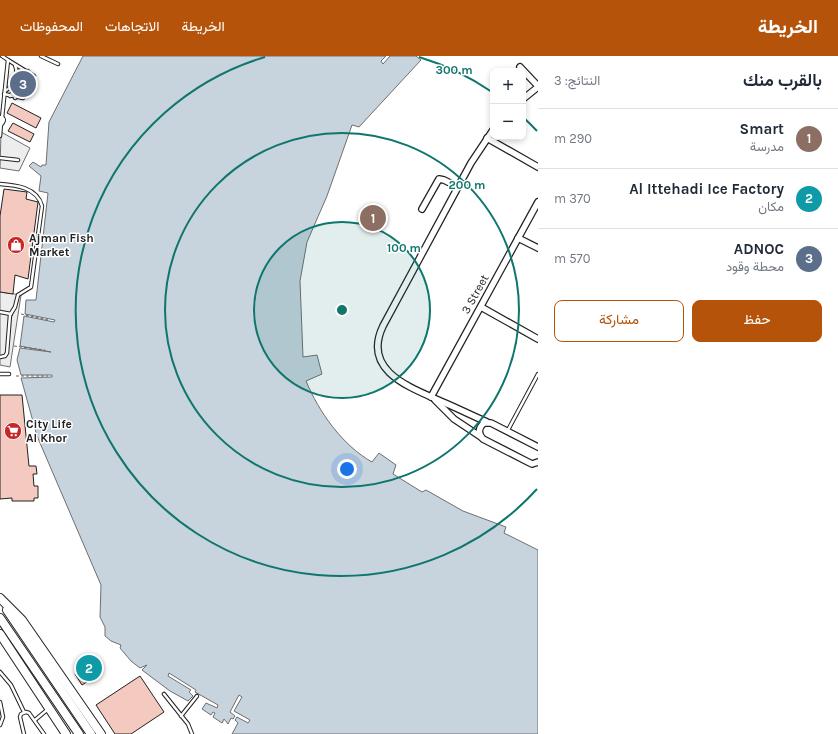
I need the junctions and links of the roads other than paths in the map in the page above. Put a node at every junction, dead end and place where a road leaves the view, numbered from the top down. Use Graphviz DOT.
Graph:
graph roads {
  1 [pos="2,56"];
  2 [pos="41,56"];
  3 [pos="8,60"];
  4 [pos="58,64"];
  5 [pos="16,65"];
  6 [pos="520,66"];
  7 [pos="22,69"];
  8 [pos="28,71"];
  9 [pos="538,87"];
  10 [pos="4,92"];
  11 [pos="10,96"];
  12 [pos="526,97"];
  13 [pos="15,98"];
  14 [pos="1,121"];
  15 [pos="490,134"];
  16 [pos="0,136"];
  17 [pos="487,138"];
  18 [pos="0,158"];
  19 [pos="18,160"];
  20 [pos="538,167"];
  21 [pos="0,184"];
  22 [pos="458,187"];
  23 [pos="538,202"];
  24 [pos="422,209"];
  25 [pos="518,238"];
  26 [pos="538,248"];
  27 [pos="481,307"];
  28 [pos="0,312"];
  29 [pos="11,314"];
  30 [pos="538,339"];
  31 [pos="0,357"];
  32 [pos="0,374"];
  33 [pos="9,374"];
  34 [pos="538,374"];
  35 [pos="433,398"];
  36 [pos="487,422"];
  37 [pos="507,431"];
  38 [pos="481,437"];
  39 [pos="538,447"];
  40 [pos="536,464"];
  41 [pos="0,597"];
  42 [pos="0,618"];
  43 [pos="0,634"];
  44 [pos="3,643"];
  45 [pos="0,672"];
  46 [pos="164,694"];
  47 [pos="197,696"];
  48 [pos="0,702"];
  49 [pos="49,709"];
  50 [pos="24,712"];
  51 [pos="181,716"];
  52 [pos="35,720"];
  53 [pos="0,724"];
  54 [pos="24,734"];
  55 [pos="44,734"];
  56 [pos="66,734"];
  57 [pos="79,734"];
  58 [pos="91,734"];
  59 [pos="101,734"];
  60 [pos="192,734"];
  1 -- 3 [label="lane"];
  2 -- 4 [label="lane"];
  3 -- 5 [label="lane"];
  3 -- 10 [label="lane"];
  5 -- 7 [label="lane"];
  5 -- 10 [label="lane"];
  6 -- 9 [label="street"];
  7 -- 8 [label="lane"];
  7 -- 11 [label="lane"];
  8 -- 13 [label="lane"];
  8 -- 13 [label="lane"];
  9 -- 12 [label="street"];
  10 -- 11 [label="lane"];
  10 -- 14 [label="lane"];
  11 -- 13 [label="lane"];
  14 -- 16 [label="lane"];
  15 -- 17 [label="street"];
  17 -- 20 [label="street"];
  17 -- 22 [label="street"];
  18 -- 19 [label="lane"];
  21 -- 29 [label="lane"];
  22 -- 24 [label="street"];
  22 -- 35 [label="street"];
  23 -- 25 [label="street, 3 Street"];
  25 -- 26 [label="street"];
  25 -- 27 [label="street, 3 Street"];
  27 -- 30 [label="street"];
  27 -- 35 [label="street, 3 Street"];
  28 -- 29 [label="lane"];
  29 -- 31 [label="lane"];
  32 -- 33 [label="lane"];
  34 -- 37 [label="lane"];
  35 -- 36 [label="street"];
  35 -- 38 [label="street"];
  36 -- 37 [label="street"];
  36 -- 38 [label="street"];
  37 -- 39 [label="street"];
  38 -- 40 [label="street"];
  41 -- 58 [label="main road"];
  41 -- 59 [label="main road"];
  42 -- 57 [label="main road"];
  43 -- 44 [label="main road"];
  44 -- 49 [label="main road"];
  45 -- 50 [label="lane"];
  46 -- 51 [label="lane"];
  47 -- 51 [label="lane"];
  48 -- 53 [label="lane"];
  49 -- 52 [label="lane"];
  49 -- 56 [label="main road"];
  50 -- 52 [label="lane"];
  50 -- 54 [label="lane"];
  51 -- 60 [label="lane"];
  52 -- 55 [label="lane"];
}
